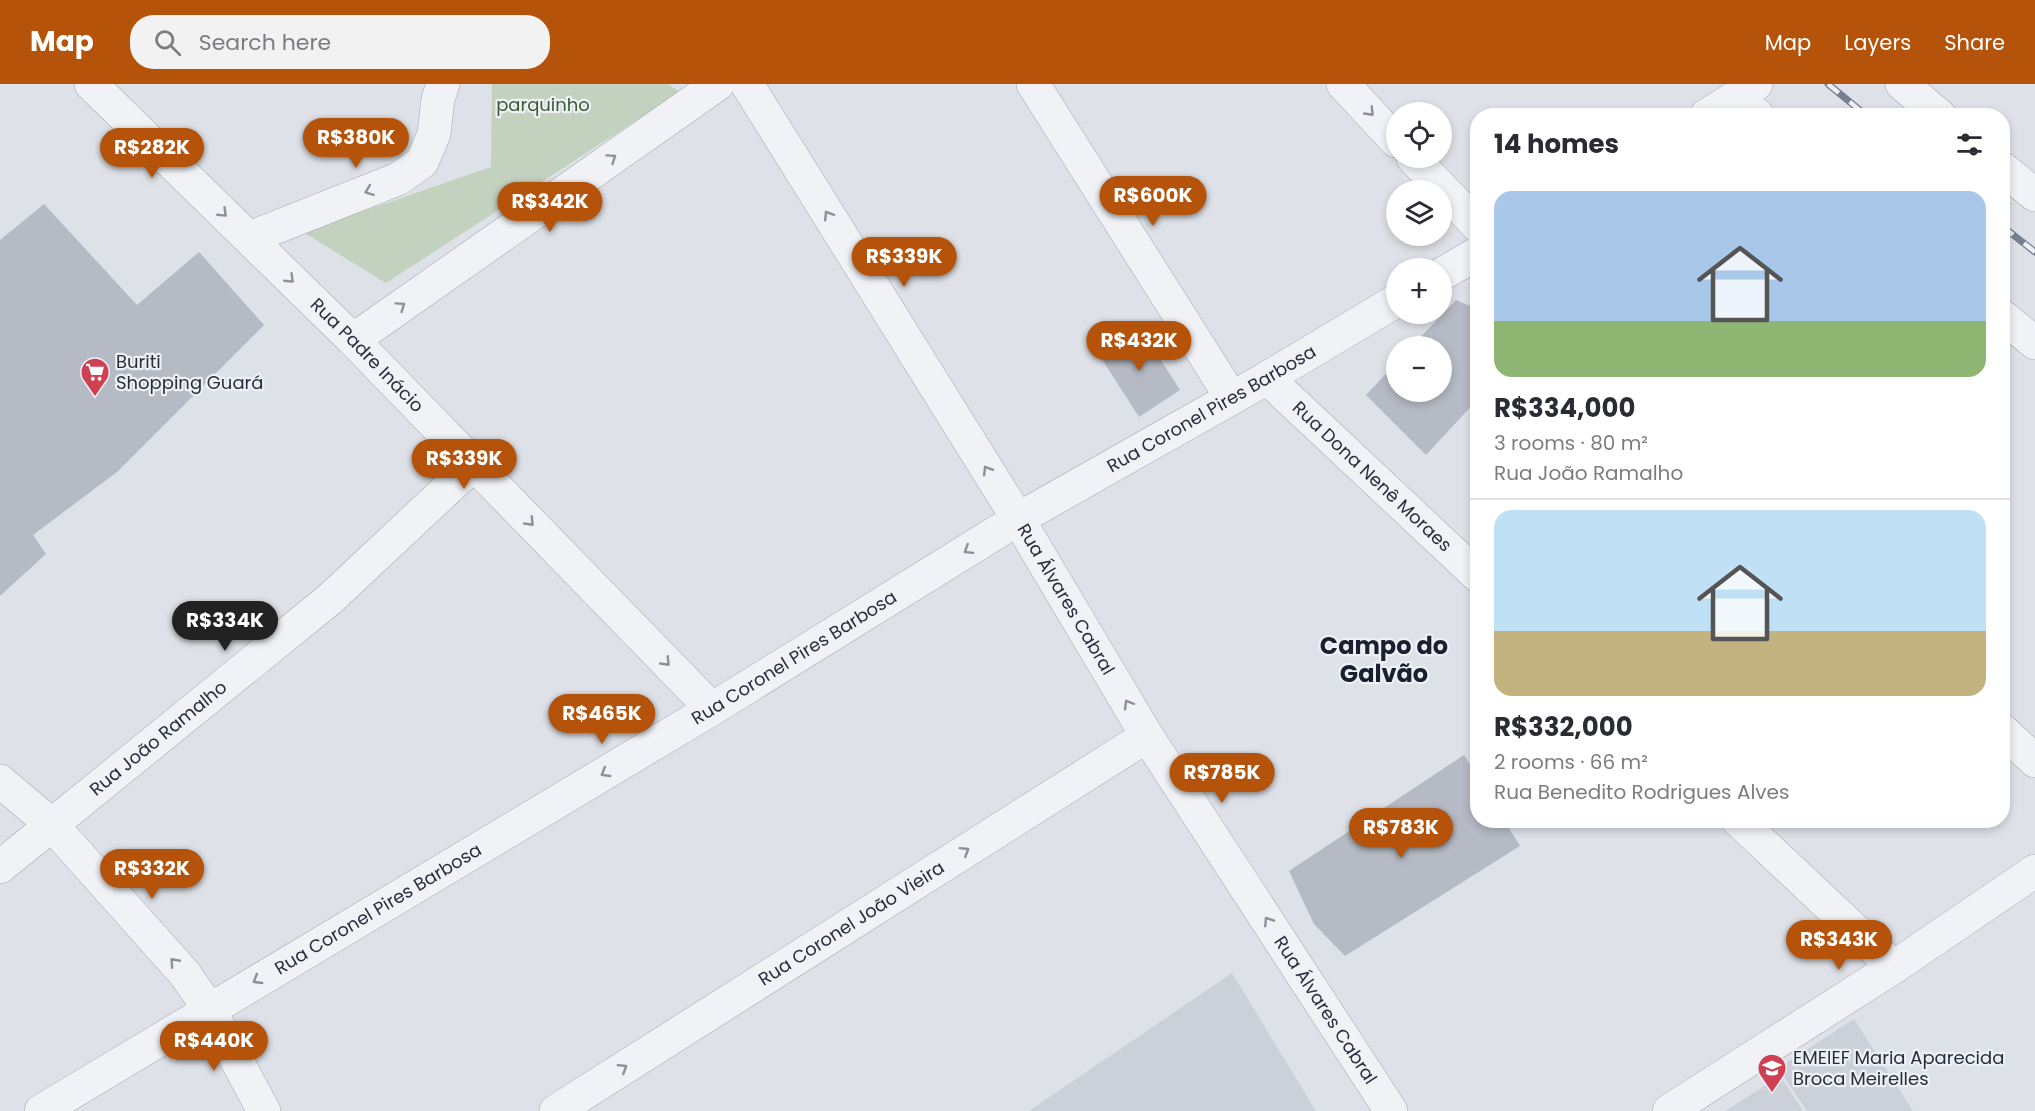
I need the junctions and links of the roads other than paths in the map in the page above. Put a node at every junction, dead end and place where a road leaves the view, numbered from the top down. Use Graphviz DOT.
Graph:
graph roads {
  1 [pos="91,84"];
  2 [pos="443,84"];
  3 [pos="718,84"];
  4 [pos="747,84"];
  5 [pos="1033,84"];
  6 [pos="1342,84"];
  7 [pos="1942,84"];
  8 [pos="1904,86"];
  9 [pos="1750,99"];
  10 [pos="1727,108"];
  11 [pos="1930,108"];
  12 [pos="1946,108"];
  13 [pos="1386,130"];
  14 [pos="1423,168"];
  15 [pos="2010,175"];
  16 [pos="2035,195"];
  17 [pos="1470,218"];
  18 [pos="249,238"];
  19 [pos="1470,258"];
  20 [pos="1452,268"];
  21 [pos="1386,307"];
  22 [pos="2010,323"];
  23 [pos="353,340"];
  24 [pos="2035,343"];
  25 [pos="1267,378"];
  26 [pos="1231,397"];
  27 [pos="474,464"];
  28 [pos="1018,519"];
  29 [pos="1470,568"];
  30 [pos="712,710"];
  31 [pos="1147,736"];
  32 [pos="2010,738"];
  33 [pos="2035,761"];
  34 [pos="0,781"];
  35 [pos="52,825"];
  36 [pos="1746,828"];
  37 [pos="0,867"];
  38 [pos="2035,871"];
  39 [pos="1893,967"];
  40 [pos="209,1009"];
  41 [pos="596,1101"];
  42 [pos="41,1111"];
  43 [pos="264,1111"];
  44 [pos="556,1111"];
  45 [pos="1391,1111"];
  46 [pos="1670,1111"];
  1 -- 18 [label="street, Rua Padre Inácio, one-way"];
  2 -- 18 [label="street, one-way"];
  23 -- 3 [label="street, one-way"];
  28 -- 4 [label="street, Rua Álvares Cabral, one-way"];
  5 -- 26 [label="street"];
  6 -- 13 [label="street, one-way"];
  7 -- 12 [label="street"];
  8 -- 11 [label="street"];
  9 -- 10 [label="street"];
  14 -- 17 [label="street"];
  15 -- 16 [label="street"];
  18 -- 23 [label="street, Rua Padre Inácio, one-way"];
  19 -- 20 [label="street"];
  21 -- 25 [label="street, Rua Coronel Pires Barbosa"];
  22 -- 24 [label="street"];
  23 -- 27 [label="street, Rua Padre Inácio"];
  25 -- 26 [label="street, Rua Coronel Pires Barbosa"];
  25 -- 29 [label="street, Rua Dona Nenê Moraes"];
  26 -- 28 [label="street, Rua Coronel Pires Barbosa"];
  27 -- 30 [label="street, Rua Padre Inácio, one-way"];
  27 -- 35 [label="street, Rua João Ramalho"];
  28 -- 30 [label="street, Rua Coronel Pires Barbosa, one-way"];
  31 -- 28 [label="street, Rua Álvares Cabral, one-way"];
  30 -- 40 [label="street, Rua Coronel Pires Barbosa, one-way"];
  41 -- 31 [label="street, Rua Coronel João Vieira, one-way"];
  45 -- 31 [label="street, Rua Álvares Cabral, one-way"];
  32 -- 33 [label="street"];
  34 -- 35 [label="street"];
  35 -- 37 [label="street, Rua João Ramalho"];
  40 -- 35 [label="street, one-way"];
  36 -- 39 [label="street"];
  38 -- 39 [label="street"];
  39 -- 46 [label="street"];
  40 -- 42 [label="street, Rua Coronel Pires Barbosa"];
  40 -- 43 [label="street"];
  41 -- 44 [label="street, Rua Coronel João Vieira"];
}
